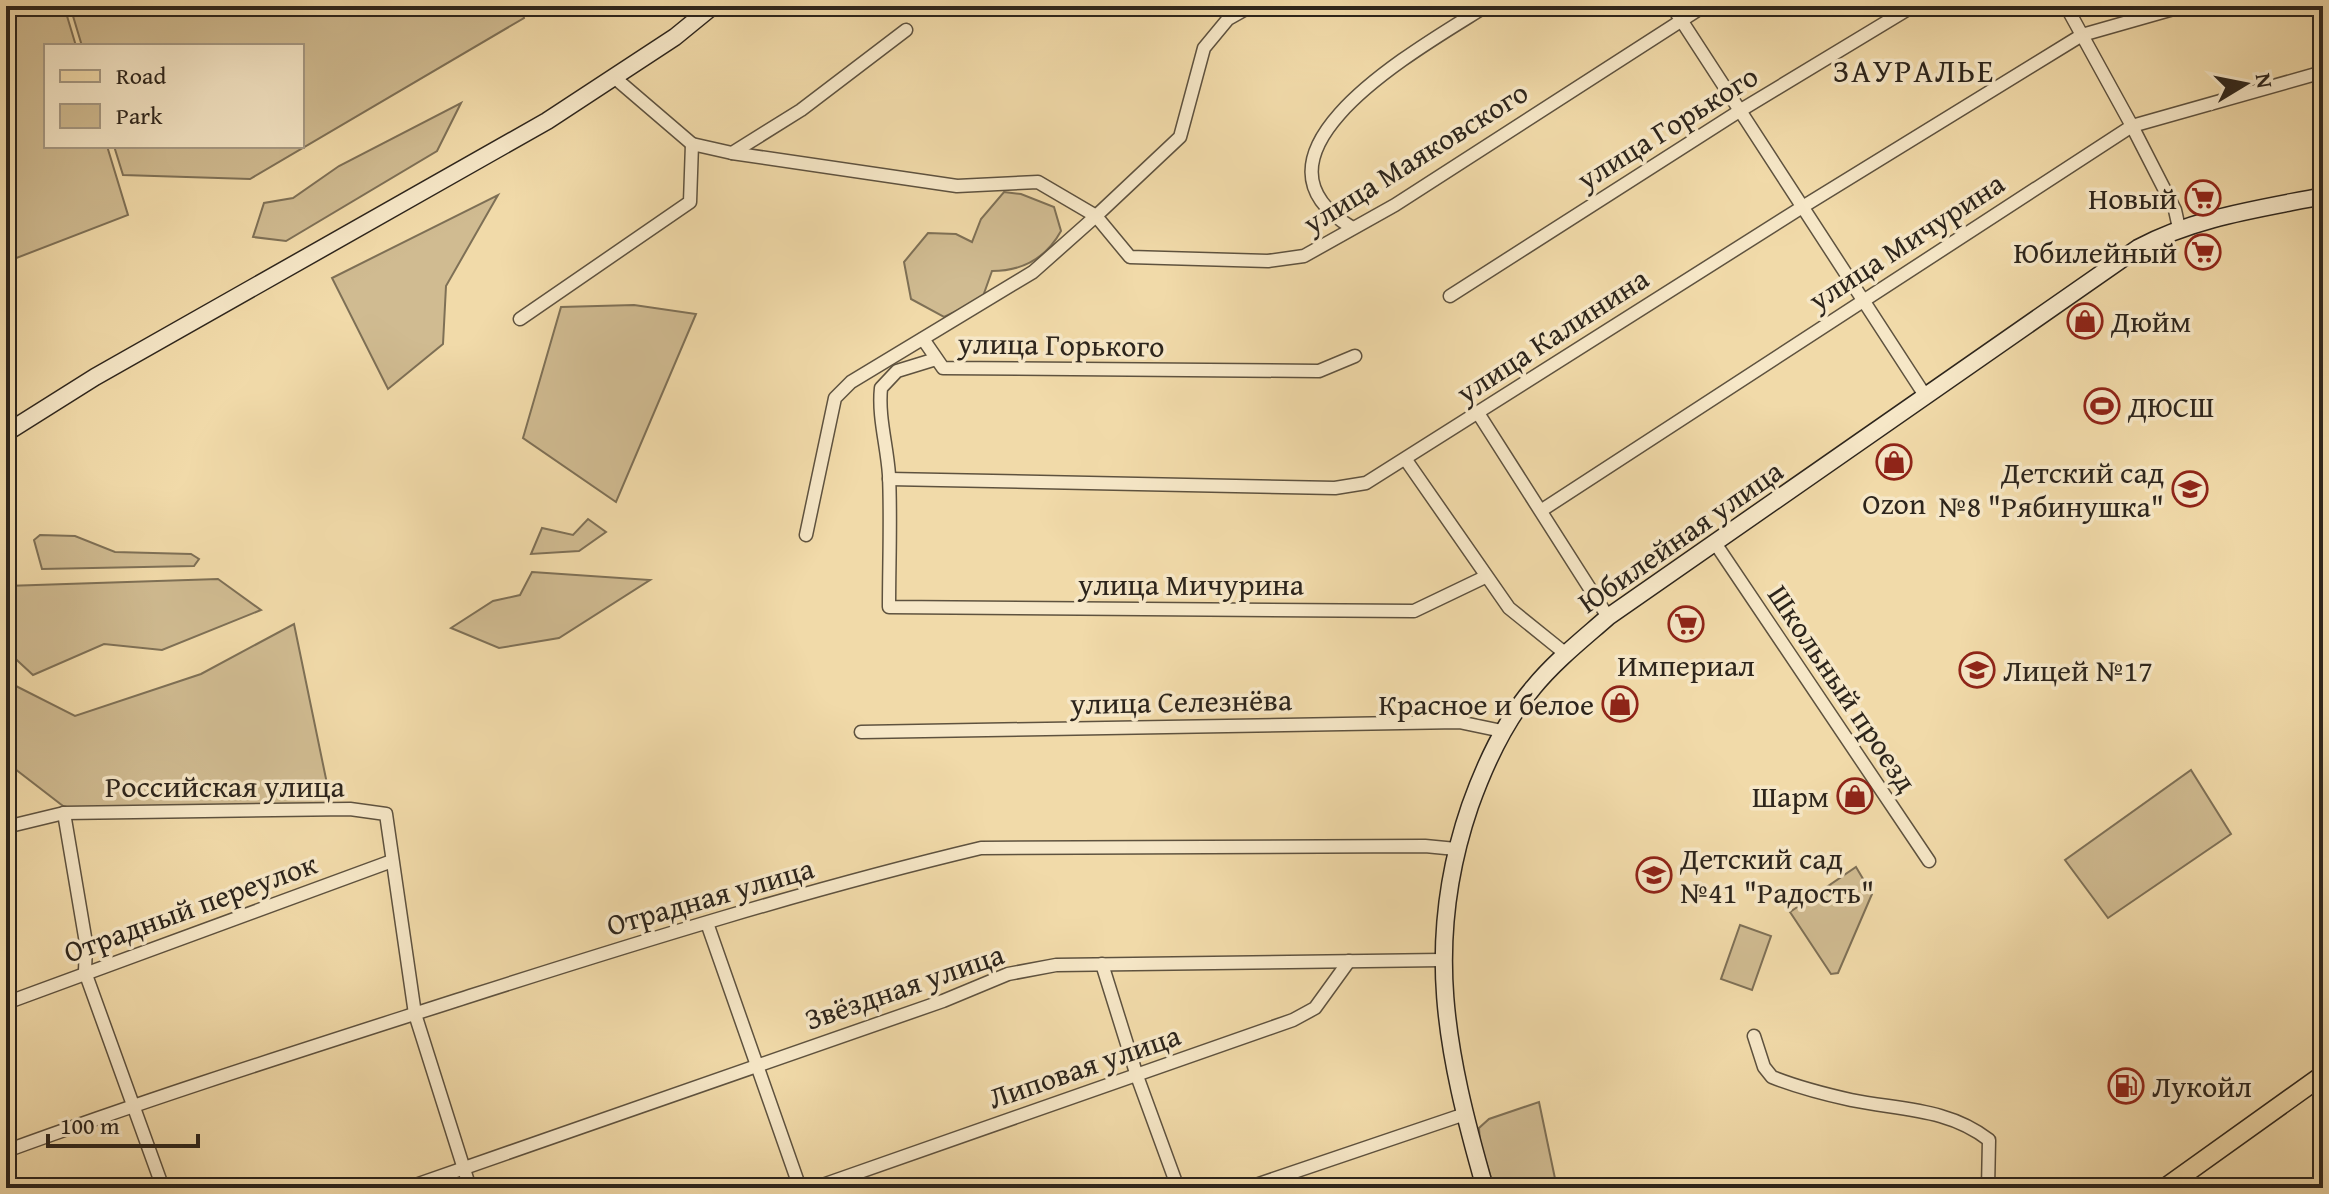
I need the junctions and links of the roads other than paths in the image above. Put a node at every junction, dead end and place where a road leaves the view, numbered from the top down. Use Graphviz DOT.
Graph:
graph roads {
  1 [pos="713,6"];
  2 [pos="1251,6"];
  3 [pos="1486,6"];
  4 [pos="1672,6"];
  5 [pos="1704,6"];
  6 [pos="1913,6"];
  7 [pos="2066,6"];
  8 [pos="2184,6"];
  9 [pos="1681,20"];
  10 [pos="906,30"];
  11 [pos="2082,35"];
  12 [pos="2323,72"];
  13 [pos="615,78"];
  14 [pos="1741,110"];
  15 [pos="2132,126"];
  16 [pos="692,144"];
  17 [pos="732,153"];
  18 [pos="2323,196"];
  19 [pos="1804,206"];
  20 [pos="1096,216"];
  21 [pos="1351,227"];
  22 [pos="2179,228"];
  23 [pos="1450,296"];
  24 [pos="1862,300"];
  25 [pos="520,319"];
  26 [pos="923,339"];
  27 [pos="1355,356"];
  28 [pos="936,359"];
  29 [pos="1926,397"];
  30 [pos="1478,413"];
  31 [pos="6,433"];
  32 [pos="1406,460"];
  33 [pos="889,479"];
  34 [pos="1542,510"];
  35 [pos="806,535"];
  36 [pos="1715,543"];
  37 [pos="1485,577"];
  38 [pos="1608,617"];
  39 [pos="1566,654"];
  40 [pos="1502,731"];
  41 [pos="861,732"];
  42 [pos="64,813"];
  43 [pos="6,827"];
  44 [pos="1456,849"];
  45 [pos="392,861"];
  46 [pos="1929,861"];
  47 [pos="707,923"];
  48 [pos="1442,960"];
  49 [pos="1349,961"];
  50 [pos="1102,964"];
  51 [pos="85,972"];
  52 [pos="6,1003"];
  53 [pos="415,1014"];
  54 [pos="1754,1036"];
  55 [pos="756,1065"];
  56 [pos="2323,1075"];
  57 [pos="1137,1076"];
  58 [pos="135,1104"];
  59 [pos="1465,1114"];
  60 [pos="6,1151"];
  61 [pos="463,1167"];
  62 [pos="163,1188"];
  63 [pos="407,1188"];
  64 [pos="470,1188"];
  65 [pos="800,1188"];
  66 [pos="814,1188"];
  67 [pos="1178,1188"];
  68 [pos="1247,1188"];
  69 [pos="1485,1188"];
  70 [pos="1988,1188"];
  71 [pos="2165,1188"];
  1 -- 13 [label="street"];
  2 -- 20 [label="street"];
  3 -- 21 [label="street"];
  4 -- 9 [label="street"];
  5 -- 9 [label="street, улица Маяковского"];
  6 -- 14 [label="street, улица Горького"];
  7 -- 11 [label="street"];
  8 -- 11 [label="street, улица Калинина"];
  9 -- 14 [label="street"];
  9 -- 21 [label="street, улица Маяковского"];
  10 -- 17 [label="street"];
  11 -- 15 [label="street"];
  11 -- 19 [label="street, улица Калинина"];
  12 -- 15 [label="street, улица Мичурина"];
  13 -- 16 [label="street"];
  13 -- 31 [label="street"];
  14 -- 19 [label="street"];
  14 -- 23 [label="street, улица Горького"];
  15 -- 22 [label="street"];
  15 -- 24 [label="street, улица Мичурина"];
  16 -- 17 [label="street, улица Маяковского"];
  16 -- 25 [label="street"];
  17 -- 20 [label="street, улица Маяковского"];
  18 -- 22 [label="street, Юбилейная улица"];
  19 -- 24 [label="street"];
  19 -- 30 [label="street, улица Калинина"];
  20 -- 21 [label="street, улица Маяковского"];
  20 -- 26 [label="street"];
  22 -- 29 [label="street, Юбилейная улица"];
  24 -- 29 [label="street"];
  24 -- 34 [label="street, улица Мичурина"];
  26 -- 28 [label="street, улица Горького"];
  26 -- 35 [label="street"];
  27 -- 28 [label="street, улица Горького"];
  28 -- 33 [label="street"];
  29 -- 36 [label="street, Юбилейная улица"];
  30 -- 32 [label="street, улица Калинина"];
  30 -- 34 [label="street"];
  32 -- 33 [label="street, улица Калинина"];
  32 -- 37 [label="street"];
  33 -- 37 [label="street, улица Мичурина"];
  34 -- 38 [label="street"];
  36 -- 38 [label="street, Юбилейная улица"];
  36 -- 46 [label="street, Школьный проезд"];
  37 -- 39 [label="street"];
  38 -- 39 [label="street, Юбилейная улица"];
  39 -- 40 [label="street, Юбилейная улица"];
  40 -- 41 [label="street, улица Селезнёва"];
  40 -- 44 [label="street, Юбилейная улица"];
  42 -- 43 [label="street, Российская улица"];
  42 -- 45 [label="street, Российская улица"];
  42 -- 51 [label="street"];
  44 -- 47 [label="street, Отрадная улица"];
  44 -- 48 [label="street, Юбилейная улица"];
  45 -- 51 [label="street, Отрадный переулок"];
  45 -- 53 [label="street"];
  47 -- 53 [label="street, Отрадная улица"];
  47 -- 55 [label="street"];
  48 -- 49 [label="street, Звёздная улица"];
  48 -- 59 [label="street, Юбилейная улица"];
  49 -- 50 [label="street, Звёздная улица"];
  49 -- 57 [label="street, Липовая улица"];
  50 -- 55 [label="street, Звёздная улица"];
  50 -- 57 [label="street"];
  51 -- 52 [label="street, Отрадный переулок"];
  51 -- 58 [label="street"];
  53 -- 58 [label="street, Отрадная улица"];
  53 -- 61 [label="street"];
  54 -- 70 [label="street"];
  55 -- 61 [label="street, Звёздная улица"];
  55 -- 65 [label="street"];
  56 -- 71 [label="main road"];
  57 -- 66 [label="street, Липовая улица"];
  57 -- 67 [label="street"];
  58 -- 60 [label="street, Отрадная улица"];
  58 -- 62 [label="street"];
  59 -- 68 [label="street"];
  59 -- 69 [label="street, Юбилейная улица"];
  61 -- 63 [label="street, Звёздная улица"];
  61 -- 64 [label="street"];
}
